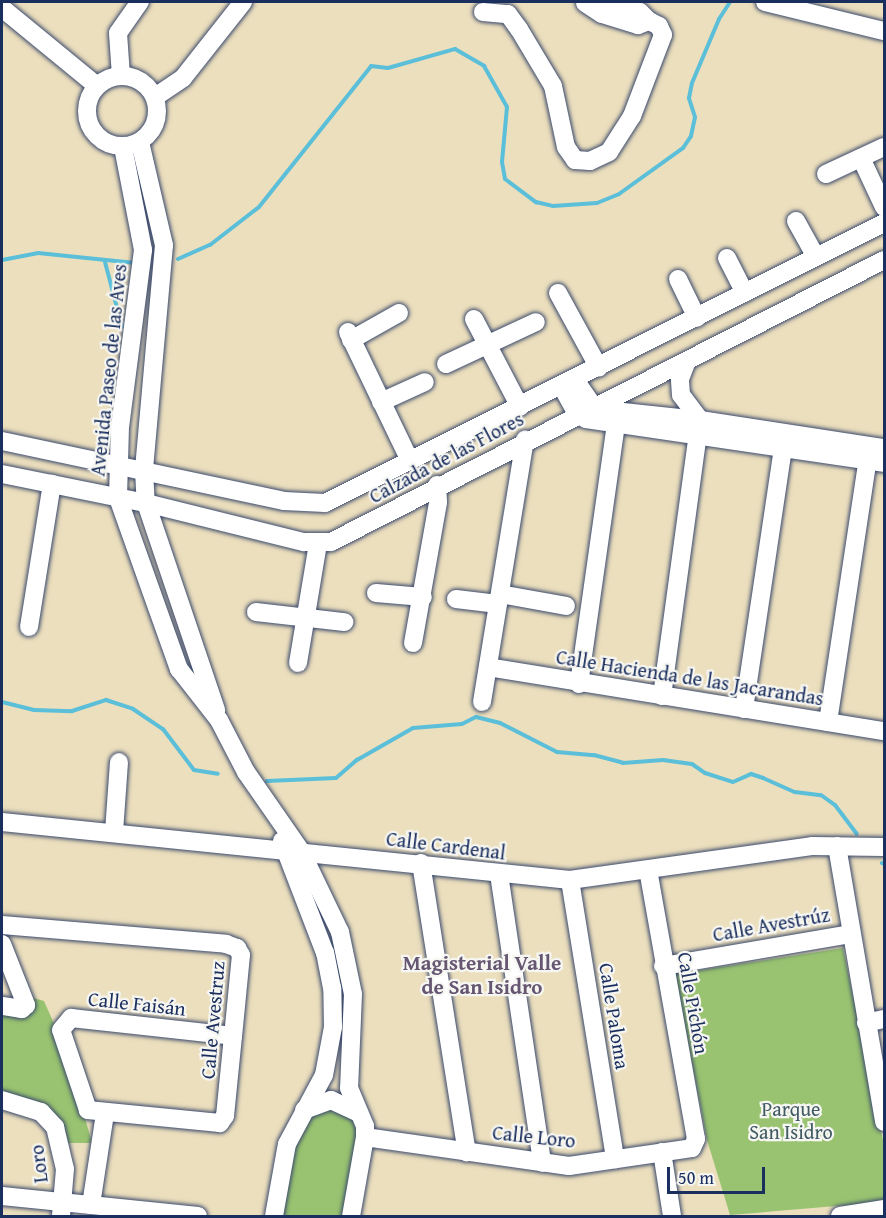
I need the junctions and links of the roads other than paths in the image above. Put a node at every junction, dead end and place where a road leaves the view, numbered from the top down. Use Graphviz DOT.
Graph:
graph roads {
  1 [pos="140,2"];
  2 [pos="243,2"];
  3 [pos="587,2"];
  4 [pos="608,2"];
  5 [pos="765,2"];
  6 [pos="2,8"];
  7 [pos="817,8"];
  8 [pos="483,12"];
  9 [pos="649,21"];
  10 [pos="885,31"];
  11 [pos="121,76"];
  12 [pos="97,86"];
  13 [pos="155,97"];
  14 [pos="131,145"];
  15 [pos="885,147"];
  16 [pos="861,158"];
  17 [pos="826,174"];
  18 [pos="885,207"];
  19 [pos="796,220"];
  20 [pos="885,223"];
  21 [pos="816,257"];
  22 [pos="727,258"];
  23 [pos="885,260"];
  24 [pos="678,279"];
  25 [pos="140,293"];
  26 [pos="558,293"];
  27 [pos="745,293"];
  28 [pos="160,297"];
  29 [pos="399,313"];
  30 [pos="697,318"];
  31 [pos="474,319"];
  32 [pos="536,322"];
  33 [pos="488,345"];
  34 [pos="687,361"];
  35 [pos="447,364"];
  36 [pos="599,368"];
  37 [pos="425,382"];
  38 [pos="568,384"];
  39 [pos="381,402"];
  40 [pos="520,407"];
  41 [pos="584,410"];
  42 [pos="616,424"];
  43 [pos="698,428"];
  44 [pos="525,440"];
  45 [pos="2,441"];
  46 [pos="783,448"];
  47 [pos="876,455"];
  48 [pos="410,461"];
  49 [pos="118,465"];
  50 [pos="144,470"];
  51 [pos="2,474"];
  52 [pos="52,484"];
  53 [pos="437,485"];
  54 [pos="118,498"];
  55 [pos="146,503"];
  56 [pos="318,544"];
  57 [pos="376,593"];
  58 [pos="423,597"];
  59 [pos="456,599"];
  60 [pos="499,599"];
  61 [pos="566,606"];
  62 [pos="256,612"];
  63 [pos="304,617"];
  64 [pos="344,621"];
  65 [pos="29,627"];
  66 [pos="413,643"];
  67 [pos="298,663"];
  68 [pos="488,667"];
  69 [pos="579,684"];
  70 [pos="662,696"];
  71 [pos="482,702"];
  72 [pos="744,709"];
  73 [pos="219,720"];
  74 [pos="828,722"];
  75 [pos="885,731"];
  76 [pos="119,762"];
  77 [pos="2,822"];
  78 [pos="114,832"];
  79 [pos="837,846"];
  80 [pos="885,847"];
  81 [pos="292,850"];
  82 [pos="421,863"];
  83 [pos="648,870"];
  84 [pos="499,874"];
  85 [pos="570,880"];
  86 [pos="2,925"];
  87 [pos="851,934"];
  88 [pos="2,944"];
  89 [pos="663,966"];
  90 [pos="2,1006"];
  91 [pos="885,1019"];
  92 [pos="866,1023"];
  93 [pos="233,1036"];
  94 [pos="2,1100"];
  95 [pos="84,1106"];
  96 [pos="304,1110"];
  97 [pos="105,1113"];
  98 [pos="359,1113"];
  99 [pos="885,1122"];
  100 [pos="365,1137"];
  101 [pos="696,1144"];
  102 [pos="467,1152"];
  103 [pos="662,1152"];
  104 [pos="615,1159"];
  105 [pos="542,1163"];
  106 [pos="2,1196"];
  107 [pos="90,1205"];
  108 [pos="62,1209"];
  109 [pos="878,1212"];
  110 [pos="198,1216"];
  111 [pos="274,1216"];
  112 [pos="351,1216"];
  113 [pos="672,1216"];
  114 [pos="840,1216"];
  1 -- 11 [label="street"];
  2 -- 13 [label="street"];
  3 -- 9 [label="street"];
  4 -- 9 [label="street"];
  5 -- 7 [label="street"];
  6 -- 12 [label="street"];
  7 -- 10 [label="street"];
  8 -- 9 [label="street"];
  11 -- 12 [label="street"];
  11 -- 13 [label="street"];
  12 -- 14 [label="street"];
  13 -- 14 [label="street"];
  14 -- 25 [label="street, Avenida Paseo de las Aves"];
  14 -- 28 [label="street, Avenida Paseo de las Aves"];
  15 -- 16 [label="street"];
  16 -- 17 [label="street"];
  16 -- 18 [label="street"];
  19 -- 21 [label="street"];
  20 -- 21 [label="street, Calzada de las Flores"];
  21 -- 27 [label="street, Calzada de las Flores"];
  22 -- 27 [label="street"];
  23 -- 34 [label="street, Calzada de las Flores"];
  24 -- 30 [label="street"];
  25 -- 28 [label="street"];
  25 -- 49 [label="street, Avenida Paseo de las Aves"];
  26 -- 36 [label="street"];
  27 -- 30 [label="street, Calzada de las Flores"];
  28 -- 50 [label="street, Avenida Paseo de las Aves"];
  29 -- 39 [label="street"];
  30 -- 36 [label="street, Calzada de las Flores"];
  31 -- 33 [label="street"];
  32 -- 33 [label="street"];
  33 -- 35 [label="street"];
  33 -- 40 [label="street"];
  34 -- 41 [label="street, Calzada de las Flores"];
  34 -- 43 [label="street"];
  36 -- 38 [label="street, Calzada de las Flores"];
  37 -- 39 [label="street"];
  38 -- 40 [label="street, Calzada de las Flores"];
  38 -- 41 [label="street"];
  39 -- 48 [label="street"];
  40 -- 48 [label="street, Calzada de las Flores"];
  41 -- 42 [label="street"];
  41 -- 43 [label="street"];
  41 -- 44 [label="street, Calzada de las Flores"];
  42 -- 43 [label="street"];
  42 -- 69 [label="street"];
  43 -- 46 [label="street"];
  43 -- 47 [label="street"];
  43 -- 70 [label="street"];
  44 -- 53 [label="street, Calzada de las Flores"];
  44 -- 60 [label="street"];
  45 -- 49 [label="street, Calzada de las Flores"];
  46 -- 47 [label="street"];
  46 -- 72 [label="street"];
  47 -- 74 [label="street"];
  48 -- 50 [label="street, Calzada de las Flores"];
  49 -- 50 [label="street, Calzada de las Flores"];
  49 -- 54 [label="street, Avenida Paseo de las Aves"];
  50 -- 55 [label="street, Avenida Paseo de las Aves"];
  51 -- 52 [label="street, Calzada de las Flores"];
  52 -- 54 [label="street, Calzada de las Flores"];
  52 -- 65 [label="street"];
  53 -- 56 [label="street, Calzada de las Flores"];
  53 -- 58 [label="street"];
  54 -- 55 [label="street, Calzada de las Flores"];
  54 -- 73 [label="street, Avenida Paseo de las Aves"];
  55 -- 56 [label="street, Calzada de las Flores"];
  55 -- 73 [label="street, Avenida Paseo de las Aves"];
  56 -- 63 [label="street"];
  57 -- 58 [label="street"];
  58 -- 66 [label="street"];
  59 -- 60 [label="street"];
  60 -- 61 [label="street"];
  60 -- 68 [label="street"];
  62 -- 63 [label="street"];
  63 -- 64 [label="street"];
  63 -- 67 [label="street"];
  68 -- 69 [label="street, Calle Hacienda de las Jacarandas"];
  68 -- 71 [label="street"];
  69 -- 70 [label="street, Calle Hacienda de las Jacarandas"];
  70 -- 72 [label="street, Calle Hacienda de las Jacarandas"];
  72 -- 74 [label="street, Calle Hacienda de las Jacarandas"];
  73 -- 81 [label="street, Avenida Paseo de las Aves"];
  74 -- 75 [label="street, Calle Hacienda de las Jacarandas"];
  76 -- 78 [label="street"];
  77 -- 78 [label="street, Calle Cardenal"];
  78 -- 81 [label="street, Calle Cardenal"];
  79 -- 80 [label="street, Calle Cardenal"];
  79 -- 83 [label="street, Calle Cardenal"];
  79 -- 87 [label="street"];
  81 -- 82 [label="street, Calle Cardenal"];
  81 -- 96 [label="street, Avenida Paseo de las Aves"];
  81 -- 98 [label="street, Avenida Paseo de las Aves"];
  82 -- 84 [label="street, Calle Cardenal"];
  82 -- 102 [label="street"];
  83 -- 85 [label="street, Calle Cardenal"];
  83 -- 89 [label="street, Calle Pichón"];
  84 -- 85 [label="street, Calle Cardenal"];
  84 -- 105 [label="street"];
  85 -- 104 [label="street, Calle Paloma"];
  86 -- 93 [label="street, Calle Avestruz"];
  87 -- 89 [label="street, Calle Avestrúz"];
  87 -- 92 [label="street"];
  88 -- 90 [label="street"];
  89 -- 101 [label="street, Calle Pichón"];
  91 -- 92 [label="street"];
  92 -- 99 [label="street"];
  93 -- 95 [label="street, Calle Faisán"];
  93 -- 97 [label="street, Calle Avestruz"];
  94 -- 108 [label="street, Loro"];
  95 -- 97 [label="street, Calle Avestruz"];
  96 -- 98 [label="street"];
  96 -- 111 [label="street, Avenida Paseo de las Aves"];
  97 -- 107 [label="street"];
  98 -- 100 [label="street, Avenida Paseo de las Aves"];
  100 -- 102 [label="street, Calle Loro"];
  100 -- 112 [label="street, Avenida Paseo de las Aves"];
  101 -- 103 [label="street, Calle Loro"];
  102 -- 105 [label="street, Calle Loro"];
  103 -- 104 [label="street, Calle Loro"];
  103 -- 113 [label="street"];
  104 -- 105 [label="street, Calle Loro"];
  106 -- 108 [label="street"];
  107 -- 108 [label="street"];
  107 -- 110 [label="street"];
  109 -- 114 [label="street"];
}
